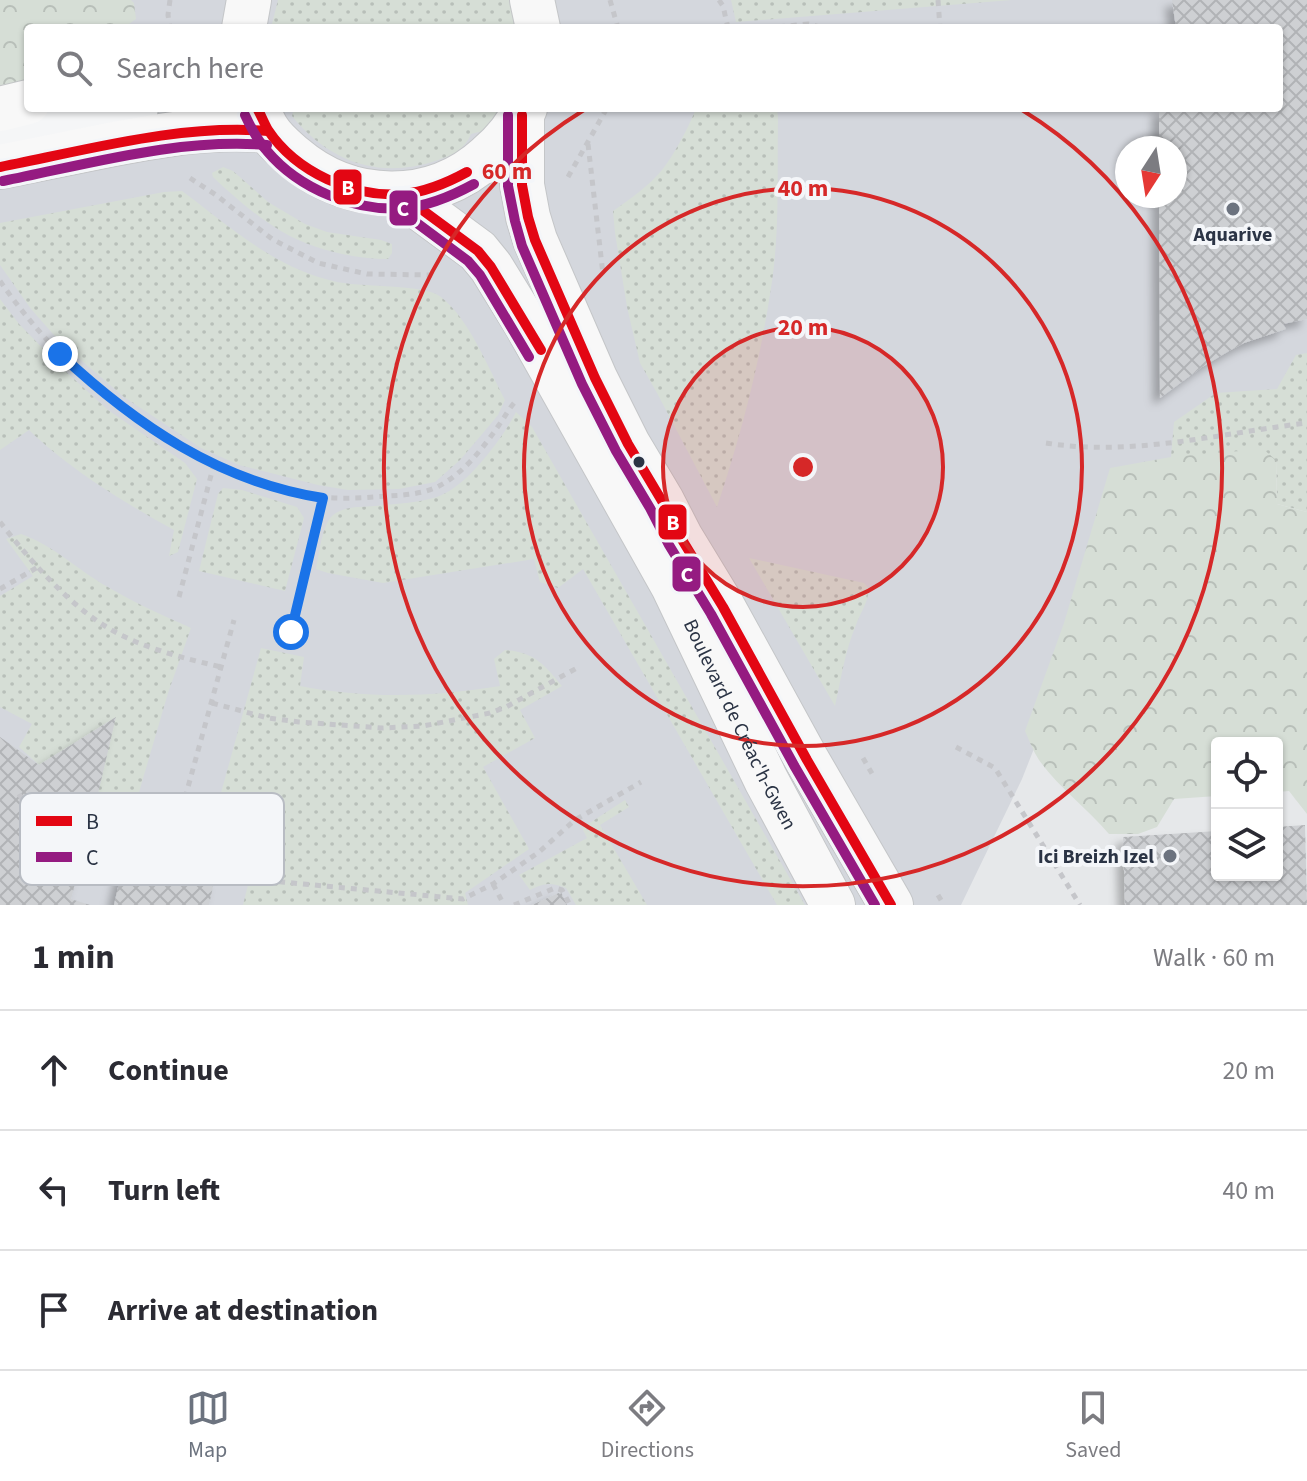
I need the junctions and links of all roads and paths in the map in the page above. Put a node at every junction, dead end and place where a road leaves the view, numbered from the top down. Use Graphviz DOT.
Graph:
graph roads {
  1 [pos="170,0"];
  2 [pos="532,0"];
  3 [pos="610,0"];
  4 [pos="719,0"];
  5 [pos="938,0"];
  6 [pos="169,24"];
  7 [pos="537,24"];
  8 [pos="617,24"];
  9 [pos="727,24"];
  10 [pos="940,24"];
  11 [pos="24,103"];
  12 [pos="0,109"];
  13 [pos="118,112"];
  14 [pos="523,112"];
  15 [pos="605,112"];
  16 [pos="263,120"];
  17 [pos="0,139"];
  18 [pos="588,144"];
  19 [pos="0,167"];
  20 [pos="179,177"];
  21 [pos="402,195"];
  22 [pos="443,279"];
  23 [pos="0,281"];
  24 [pos="523,396"];
  25 [pos="1307,423"];
  26 [pos="1046,443"];
  27 [pos="214,464"];
  28 [pos="323,498"];
  29 [pos="0,522"];
  30 [pos="38,567"];
  31 [pos="0,589"];
  32 [pos="179,597"];
  33 [pos="234,620"];
  34 [pos="291,632"];
  35 [pos="221,667"];
  36 [pos="577,668"];
  37 [pos="212,703"];
  38 [pos="956,747"];
  39 [pos="641,782"];
  40 [pos="186,793"];
  41 [pos="284,882"];
  42 [pos="493,884"];
  43 [pos="504,905"];
  44 [pos="514,905"];
  45 [pos="570,905"];
  46 [pos="833,905"];
  47 [pos="891,905"];
  48 [pos="1080,905"];
  1 -- 6 [label="path"];
  2 -- 7 [label="street"];
  3 -- 8 [label="path"];
  4 -- 9 [label="path"];
  5 -- 10 [label="path"];
  11 -- 12 [label="street"];
  13 -- 17 [label="street"];
  14 -- 21 [label="street"];
  14 -- 47 [label="street, Boulevard de Créac'h-Gwen"];
  15 -- 18 [label="path"];
  16 -- 19 [label="street"];
  16 -- 21 [label="street"];
  20 -- 22 [label="path"];
  21 -- 46 [label="street, Boulevard de Créac'h-Gwen"];
  23 -- 27 [label="path"];
  24 -- 28 [label="path"];
  25 -- 26 [label="path"];
  27 -- 28 [label="path"];
  27 -- 32 [label="path"];
  28 -- 34 [label="path"];
  29 -- 30 [label="path"];
  30 -- 31 [label="path"];
  30 -- 35 [label="path"];
  33 -- 35 [label="path"];
  35 -- 37 [label="path"];
  36 -- 37 [label="path"];
  37 -- 40 [label="path"];
  38 -- 48 [label="path"];
  39 -- 42 [label="path"];
  41 -- 42 [label="path"];
  42 -- 43 [label="path"];
  44 -- 45 [label="path"];
}
